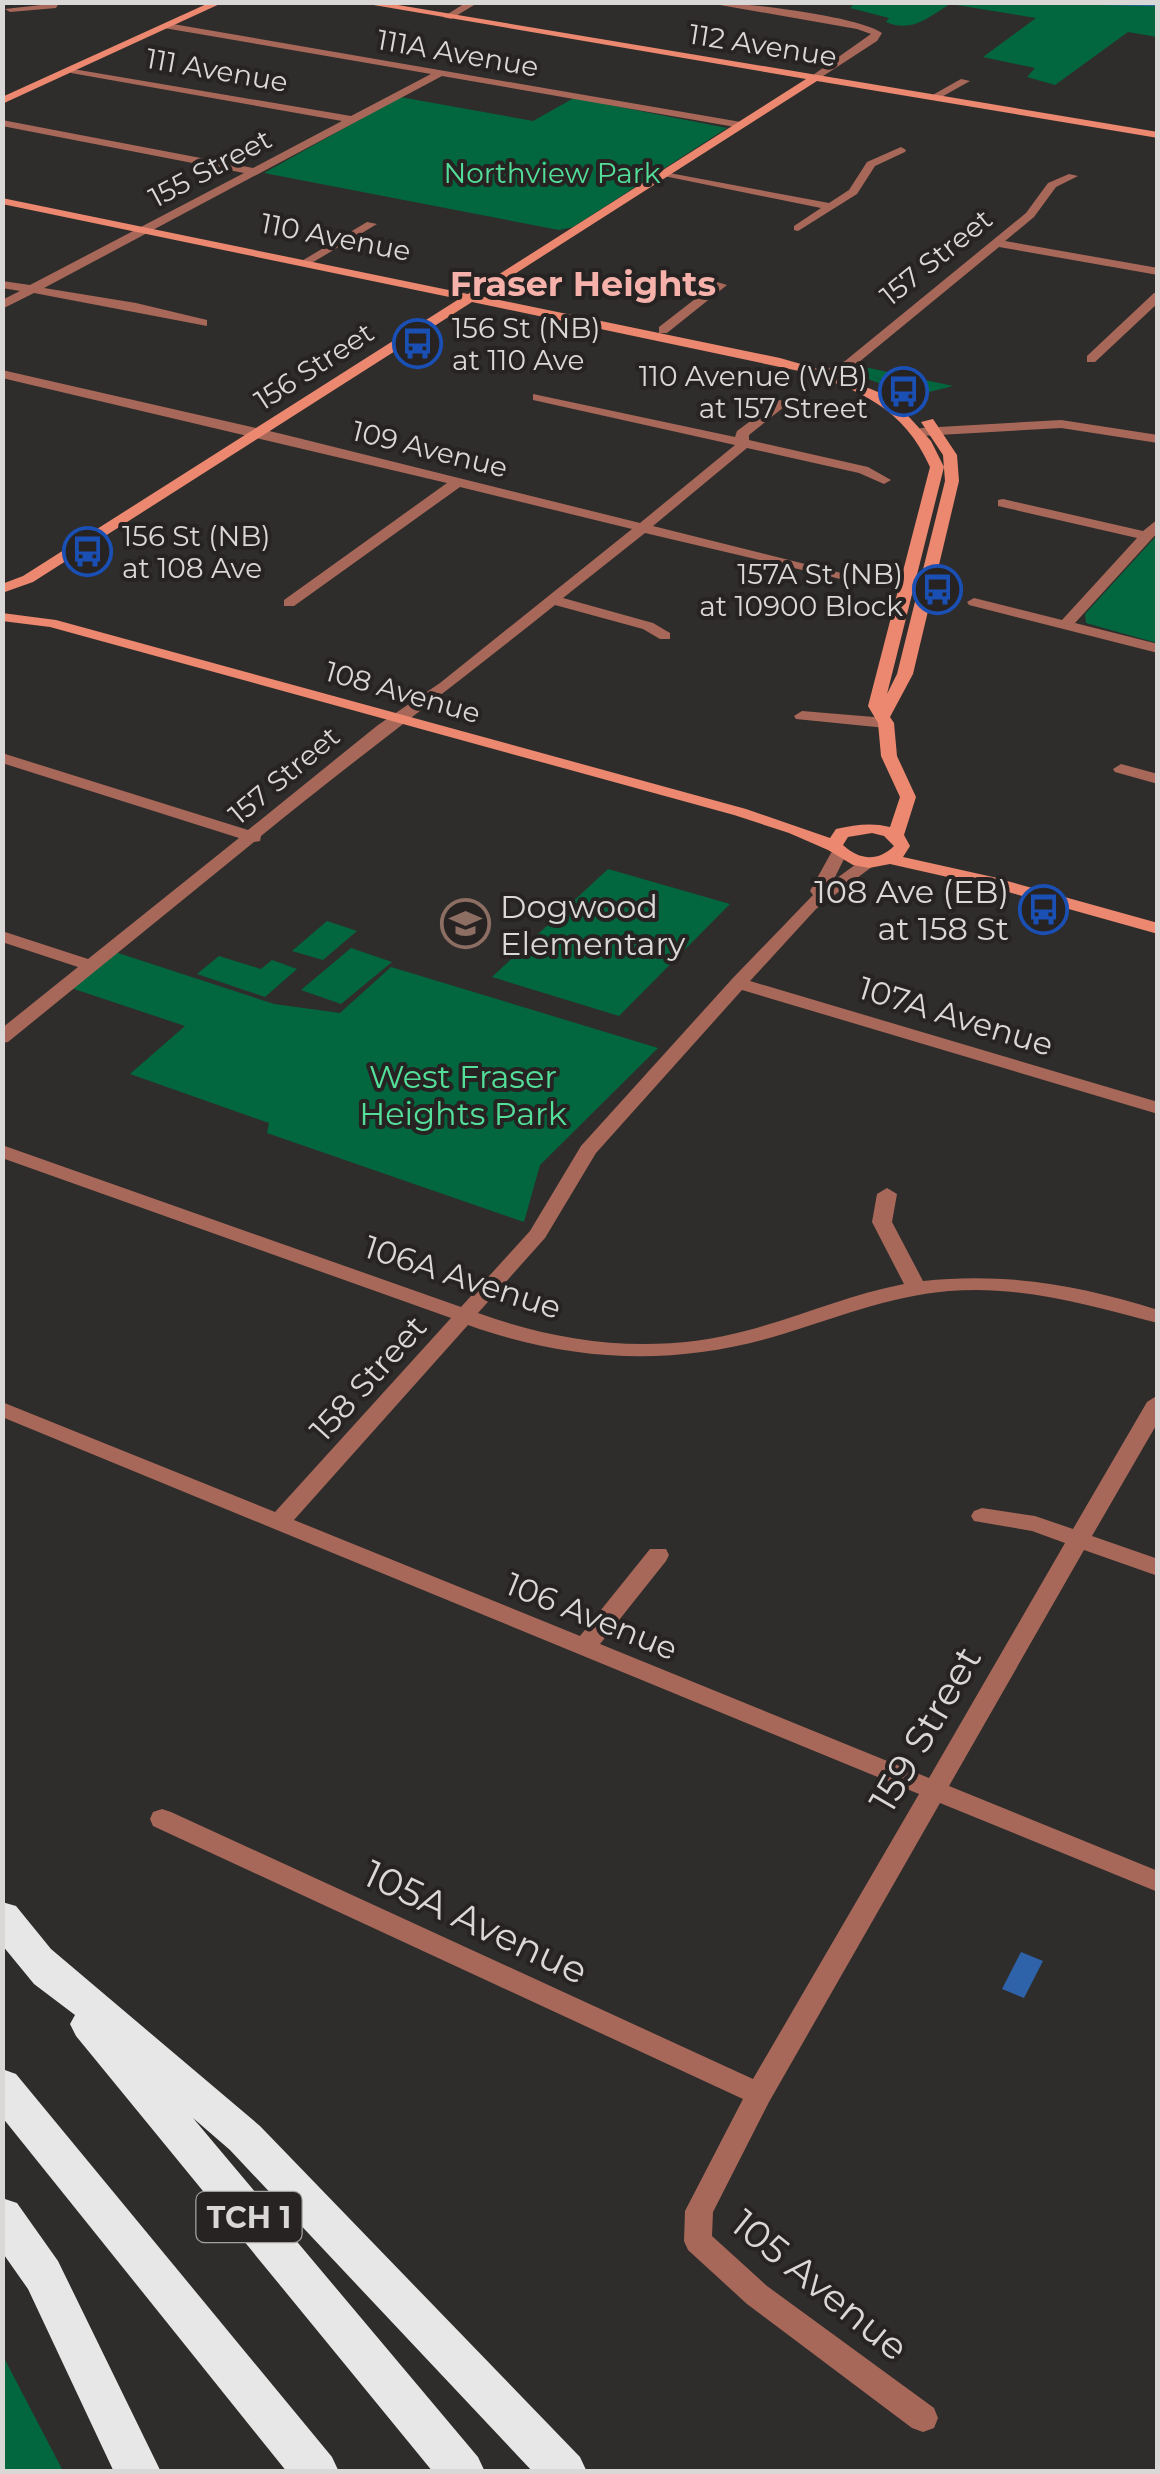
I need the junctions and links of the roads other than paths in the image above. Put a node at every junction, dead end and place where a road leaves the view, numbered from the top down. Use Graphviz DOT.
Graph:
graph roads {
  1 [pos="220,2"];
  2 [pos="360,2"];
  3 [pos="476,2"];
  4 [pos="707,2"];
  5 [pos="56,5"];
  6 [pos="7,6"];
  7 [pos="448,16"];
  8 [pos="7,22"];
  9 [pos="167,26"];
  10 [pos="71,70"];
  11 [pos="441,73"];
  12 [pos="817,76"];
  13 [pos="966,81"];
  14 [pos="934,97"];
  15 [pos="2,100"];
  16 [pos="355,120"];
  17 [pos="2,123"];
  18 [pos="742,125"];
  19 [pos="1158,136"];
  20 [pos="901,150"];
  21 [pos="257,172"];
  22 [pos="664,175"];
  23 [pos="1073,176"];
  24 [pos="2,198"];
  25 [pos="830,206"];
  26 [pos="371,224"];
  27 [pos="149,228"];
  28 [pos="798,228"];
  29 [pos="997,243"];
  30 [pos="310,260"];
  31 [pos="1158,272"];
  32 [pos="2,284"];
  33 [pos="721,285"];
  34 [pos="31,290"];
  35 [pos="474,293"];
  36 [pos="1158,296"];
  37 [pos="2,305"];
  38 [pos="580,319"];
  39 [pos="204,323"];
  40 [pos="663,330"];
  41 [pos="1091,359"];
  42 [pos="831,372"];
  43 [pos="2,374"];
  44 [pos="538,397"];
  45 [pos="779,404"];
  46 [pos="928,431"];
  47 [pos="257,432"];
  48 [pos="1158,439"];
  49 [pos="743,443"];
  50 [pos="884,480"];
  51 [pos="458,482"];
  52 [pos="1003,503"];
  53 [pos="1158,523"];
  54 [pos="642,528"];
  55 [pos="1146,536"];
  56 [pos="844,578"];
  57 [pos="9,597"];
  58 [pos="552,600"];
  59 [pos="974,602"];
  60 [pos="290,603"];
  61 [pos="2,616"];
  62 [pos="51,622"];
  63 [pos="1066,625"];
  64 [pos="665,636"];
  65 [pos="1158,649"];
  66 [pos="802,716"];
  67 [pos="396,718"];
  68 [pos="884,720"];
  69 [pos="2,758"];
  70 [pos="1121,769"];
  71 [pos="1158,779"];
  72 [pos="903,785"];
  73 [pos="740,812"];
  74 [pos="856,829"];
  75 [pos="254,836"];
  76 [pos="896,847"];
  77 [pos="836,849"];
  78 [pos="869,862"];
  79 [pos="810,905"];
  80 [pos="1158,929"];
  81 [pos="2,936"];
  82 [pos="92,966"];
  83 [pos="738,983"];
  84 [pos="2,1038"];
  85 [pos="1158,1108"];
  86 [pos="2,1150"];
  87 [pos="887,1194"];
  88 [pos="916,1288"];
  89 [pos="465,1316"];
  90 [pos="1158,1317"];
  91 [pos="1158,1402"];
  92 [pos="2,1409"];
  93 [pos="982,1516"];
  94 [pos="276,1524"];
  95 [pos="1079,1539"];
  96 [pos="658,1555"];
  97 [pos="1158,1568"];
  98 [pos="584,1648"];
  99 [pos="932,1790"];
  100 [pos="162,1818"];
  101 [pos="1158,1882"];
  102 [pos="2,1918"];
  103 [pos="38,1960"];
  104 [pos="2,2086"];
  105 [pos="759,2094"];
  106 [pos="2,2216"];
  107 [pos="923,2418"];
  108 [pos="138,2472"];
  109 [pos="316,2472"];
  110 [pos="462,2472"];
  111 [pos="564,2472"];
  1 -- 9 [label="street"];
  2 -- 7 [label="street, 112 Avenue"];
  3 -- 7 [label="street"];
  4 -- 12 [label="street, 156 Street"];
  5 -- 6 [label="street"];
  6 -- 8 [label="street"];
  7 -- 12 [label="street, 112 Avenue"];
  9 -- 10 [label="street"];
  9 -- 11 [label="street, 111A Avenue"];
  10 -- 15 [label="street"];
  10 -- 16 [label="street, 111 Avenue"];
  11 -- 16 [label="street, 155 Street"];
  11 -- 18 [label="street, 111A Avenue"];
  12 -- 14 [label="street, 112 Avenue"];
  12 -- 18 [label="street, 156 Street"];
  13 -- 14 [label="street"];
  14 -- 19 [label="street, 112 Avenue"];
  16 -- 21 [label="street, 155 Street"];
  17 -- 21 [label="street"];
  18 -- 22 [label="street, 156 Street"];
  20 -- 25 [label="street"];
  21 -- 27 [label="street, 155 Street"];
  22 -- 25 [label="street"];
  22 -- 35 [label="street, 156 Street"];
  23 -- 29 [label="street, 157 Street"];
  24 -- 27 [label="street, 110 Avenue"];
  25 -- 28 [label="street"];
  26 -- 30 [label="street"];
  27 -- 30 [label="street, 110 Avenue"];
  27 -- 34 [label="street, 155 Street"];
  29 -- 31 [label="street"];
  29 -- 42 [label="street, 157 Street"];
  30 -- 35 [label="street, 110 Avenue"];
  32 -- 34 [label="street"];
  33 -- 40 [label="street"];
  34 -- 37 [label="street, 155 Street"];
  34 -- 39 [label="street"];
  35 -- 38 [label="street, 110 Avenue"];
  35 -- 40 [label="street, 110 Avenue"];
  35 -- 47 [label="street, 156 Street"];
  36 -- 41 [label="street"];
  38 -- 40 [label="street"];
  38 -- 42 [label="street, 110 Avenue"];
  40 -- 42 [label="street, 110 Avenue"];
  42 -- 46 [label="street, 110 Avenue"];
  43 -- 47 [label="street, 109 Avenue"];
  44 -- 49 [label="street"];
  45 -- 49 [label="street, 157 Street"];
  46 -- 48 [label="street"];
  46 -- 68 [label="street"];
  47 -- 51 [label="street, 109 Avenue"];
  47 -- 57 [label="street, 156 Street"];
  49 -- 50 [label="street"];
  49 -- 54 [label="street, 157 Street"];
  51 -- 54 [label="street, 109 Avenue"];
  51 -- 60 [label="street"];
  52 -- 55 [label="street"];
  53 -- 55 [label="street"];
  54 -- 56 [label="street, 109 Avenue"];
  54 -- 58 [label="street, 157 Street"];
  55 -- 63 [label="street"];
  57 -- 61 [label="street, 156 Street"];
  57 -- 62 [label="street, 108 Avenue"];
  58 -- 64 [label="street"];
  58 -- 67 [label="street, 157 Street"];
  59 -- 63 [label="street"];
  61 -- 62 [label="street, 108 Avenue"];
  62 -- 67 [label="street, 108 Avenue"];
  63 -- 65 [label="street"];
  66 -- 68 [label="street"];
  67 -- 73 [label="street, 108 Avenue"];
  67 -- 75 [label="street, 157 Street"];
  68 -- 72 [label="street"];
  69 -- 75 [label="street"];
  70 -- 71 [label="street"];
  72 -- 74 [label="street"];
  72 -- 76 [label="street"];
  73 -- 74 [label="street, 108 Avenue"];
  73 -- 77 [label="street, 108 Avenue"];
  74 -- 76 [label="street, 108 Avenue"];
  74 -- 77 [label="street"];
  75 -- 82 [label="street, 157 Street"];
  76 -- 78 [label="street"];
  76 -- 80 [label="street"];
  77 -- 78 [label="street, 108 Avenue"];
  77 -- 79 [label="street, 158 Street"];
  78 -- 79 [label="street, 158 Street"];
  79 -- 83 [label="street, 158 Street"];
  81 -- 82 [label="street"];
  82 -- 84 [label="street, 157 Street"];
  83 -- 85 [label="street, 107A Avenue"];
  83 -- 89 [label="street, 158 Street"];
  86 -- 89 [label="street, 106A Avenue"];
  87 -- 88 [label="street"];
  88 -- 89 [label="street, 106A Avenue"];
  88 -- 90 [label="street, 106A Avenue"];
  89 -- 94 [label="street, 158 Street"];
  91 -- 95 [label="street, 159 Street"];
  92 -- 94 [label="street, 106 Avenue"];
  93 -- 95 [label="street"];
  94 -- 98 [label="street, 106 Avenue"];
  95 -- 97 [label="street"];
  95 -- 99 [label="street, 159 Street"];
  96 -- 98 [label="street"];
  98 -- 99 [label="street, 106 Avenue"];
  99 -- 101 [label="street, 106 Avenue"];
  99 -- 105 [label="street, 159 Street"];
  100 -- 105 [label="street, 105A Avenue"];
  102 -- 103 [label="highway, TCH 1"];
  103 -- 110 [label="highway, TCH 1"];
  103 -- 111 [label="highway"];
  104 -- 109 [label="highway"];
  105 -- 107 [label="street, 105 Avenue"];
  106 -- 108 [label="highway"];
}
